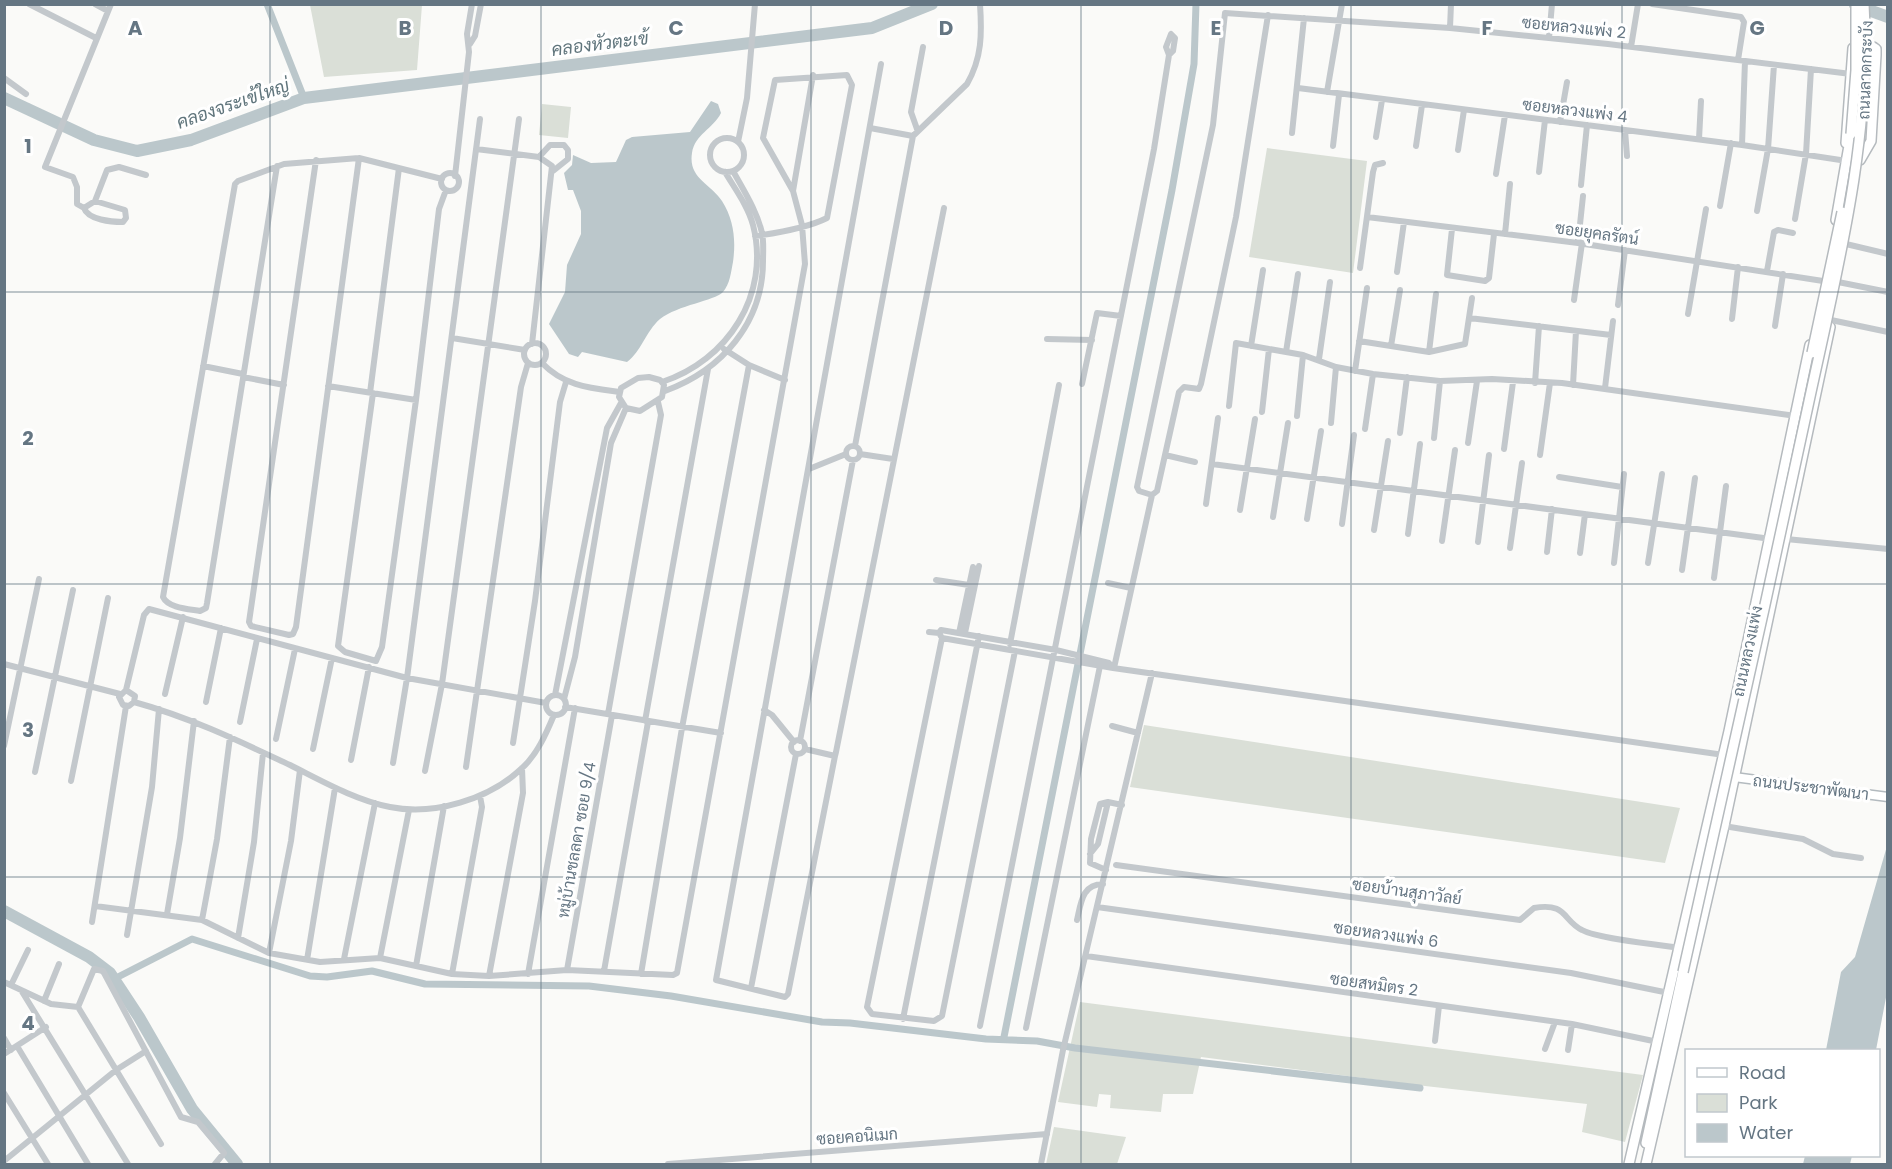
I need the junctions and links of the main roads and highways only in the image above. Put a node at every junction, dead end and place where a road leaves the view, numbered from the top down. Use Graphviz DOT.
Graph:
graph roads {
  1 [pos="1862,4"];
  2 [pos="1851,134"];
  3 [pos="1862,135"];
  4 [pos="1860,160"];
  5 [pos="1847,161"];
  6 [pos="1739,687"];
  7 [pos="1720,775"];
  8 [pos="1734,777"];
  9 [pos="1629,1164"];
  10 [pos="1644,1164"];
  1 -- 2 [label="main road, ถนนลาดกระบัง, bridge"];
  1 -- 3 [label="main road, ถนนลาดกระบัง, bridge"];
  1 -- 6 [label="main road, bridge"];
  1 -- 10 [label="main road, bridge"];
  2 -- 5 [label="main road, ถนนหลวงแพ่ง"];
  3 -- 4 [label="main road, ถนนหลวงแพ่ง"];
  4 -- 5 [label="main road"];
  4 -- 8 [label="main road, ถนนหลวงแพ่ง"];
  5 -- 6 [label="main road, ถนนหลวงแพ่ง"];
  6 -- 7 [label="main road, ถนนหลวงแพ่ง"];
  7 -- 8 [label="main road"];
  7 -- 9 [label="main road, ถนนหลวงแพ่ง"];
  8 -- 10 [label="main road, ถนนหลวงแพ่ง"];
}
